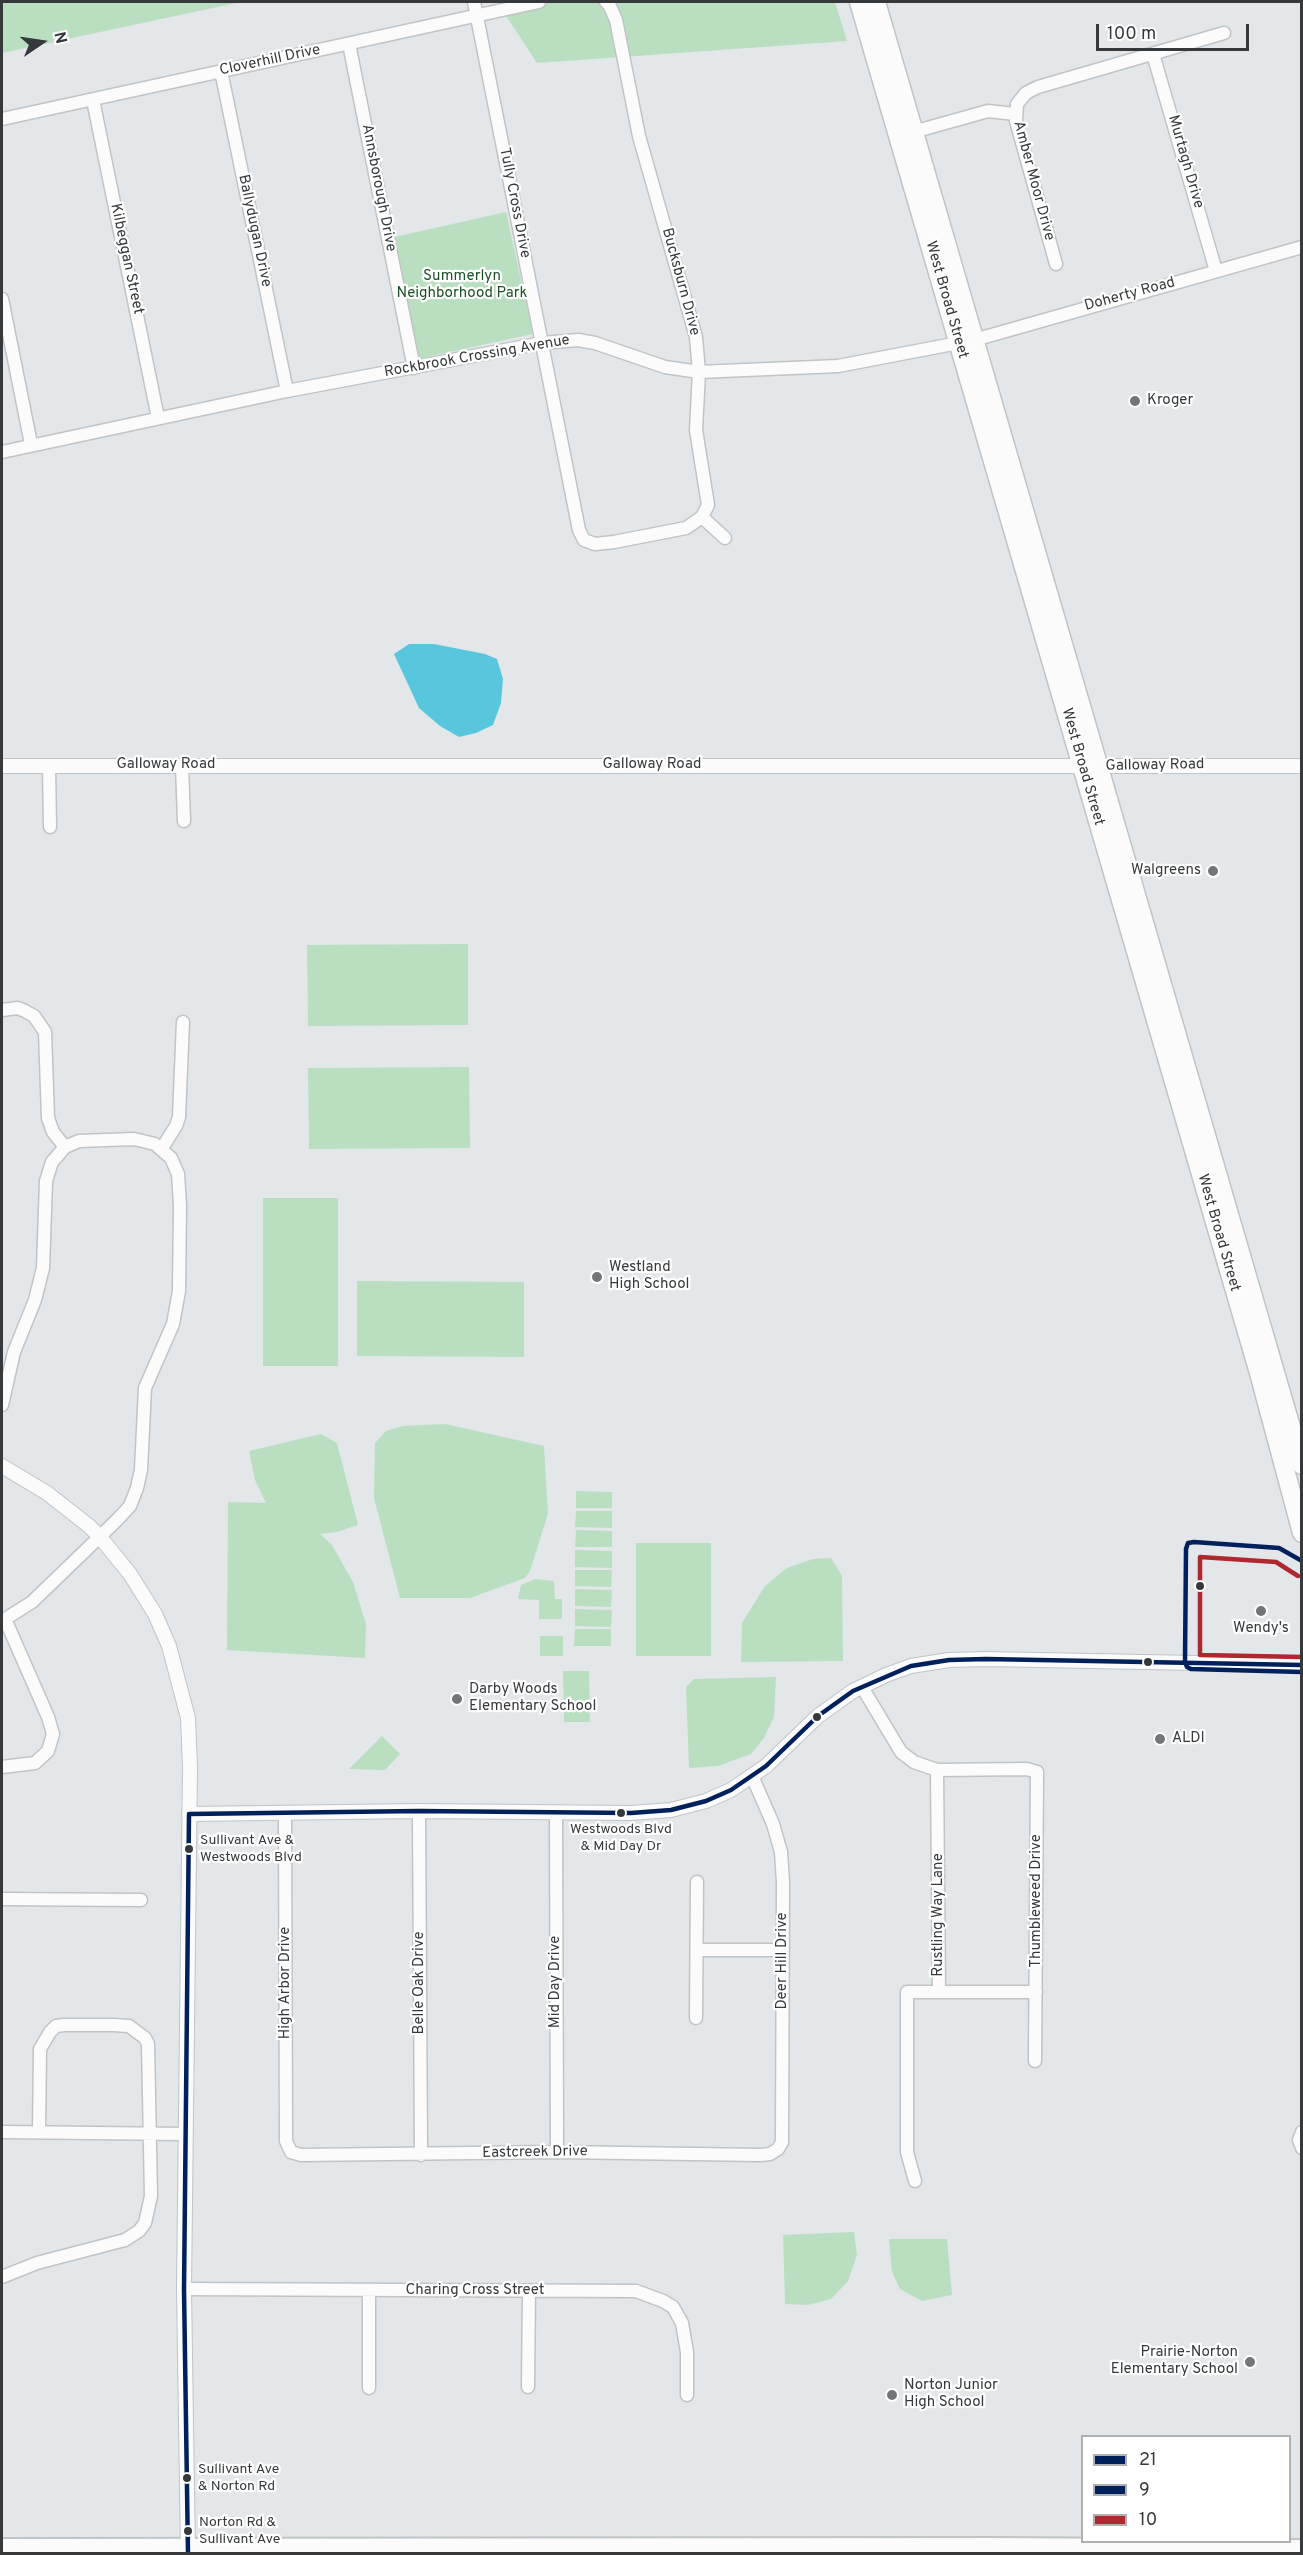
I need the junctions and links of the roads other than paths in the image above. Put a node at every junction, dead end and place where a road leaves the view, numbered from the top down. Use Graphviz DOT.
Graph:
graph roads {
  1 [pos="474,2"];
  2 [pos="539,2"];
  3 [pos="859,2"];
  4 [pos="876,2"];
  5 [pos="608,3"];
  6 [pos="477,15"];
  7 [pos="1224,33"];
  8 [pos="349,44"];
  9 [pos="1153,54"];
  10 [pos="220,71"];
  11 [pos="93,100"];
  12 [pos="1015,114"];
  13 [pos="2,119"];
  14 [pos="913,132"];
  15 [pos="1302,247"];
  16 [pos="1056,264"];
  17 [pos="1216,271"];
  18 [pos="2,299"];
  19 [pos="966,341"];
  20 [pos="542,343"];
  21 [pos="414,368"];
  22 [pos="699,372"];
  23 [pos="287,391"];
  24 [pos="158,418"];
  25 [pos="31,444"];
  26 [pos="2,452"];
  27 [pos="702,517"];
  28 [pos="725,538"];
  29 [pos="182,765"];
  30 [pos="2,766"];
  31 [pos="49,766"];
  32 [pos="1302,766"];
  33 [pos="1090,767"];
  34 [pos="184,821"];
  35 [pos="50,827"];
  36 [pos="2,1010"];
  37 [pos="183,1022"];
  38 [pos="65,1148"];
  39 [pos="162,1149"];
  40 [pos="2,1405"];
  41 [pos="1302,1465"];
  42 [pos="2,1466"];
  43 [pos="1302,1533"];
  44 [pos="100,1537"];
  45 [pos="3,1620"];
  46 [pos="1302,1665"];
  47 [pos="862,1687"];
  48 [pos="2,1767"];
  49 [pos="937,1770"];
  50 [pos="752,1776"];
  51 [pos="419,1812"];
  52 [pos="556,1812"];
  53 [pos="285,1813"];
  54 [pos="189,1814"];
  55 [pos="697,1882"];
  56 [pos="2,1899"];
  57 [pos="141,1900"];
  58 [pos="697,1950"];
  59 [pos="783,1950"];
  60 [pos="939,1991"];
  61 [pos="1036,1992"];
  62 [pos="696,2018"];
  63 [pos="1035,2061"];
  64 [pos="39,2131"];
  65 [pos="2,2132"];
  66 [pos="1302,2132"];
  67 [pos="149,2133"];
  68 [pos="184,2134"];
  69 [pos="1302,2148"];
  70 [pos="778,2149"];
  71 [pos="291,2152"];
  72 [pos="557,2152"];
  73 [pos="421,2155"];
  74 [pos="915,2181"];
  75 [pos="2,2277"];
  76 [pos="184,2289"];
  77 [pos="369,2291"];
  78 [pos="529,2291"];
  79 [pos="528,2387"];
  80 [pos="369,2388"];
  81 [pos="687,2395"];
  82 [pos="2,2547"];
  83 [pos="1302,2548"];
  84 [pos="188,2550"];
  85 [pos="678,2550"];
  86 [pos="1195,2551"];
  1 -- 6 [label="street, Tully Cross Drive"];
  2 -- 6 [label="street, Cloverhill Drive"];
  3 -- 19 [label="main road, West Broad Street"];
  4 -- 14 [label="main road, West Broad Street"];
  5 -- 22 [label="street, Bucksburn Drive"];
  6 -- 8 [label="street, Cloverhill Drive"];
  6 -- 20 [label="street, Tully Cross Drive"];
  7 -- 9 [label="street, Amber Moor Drive"];
  8 -- 10 [label="street, Cloverhill Drive"];
  8 -- 21 [label="street, Annsborough Drive"];
  9 -- 12 [label="street, Amber Moor Drive"];
  9 -- 17 [label="street, Murtagh Drive"];
  10 -- 11 [label="street, Cloverhill Drive"];
  10 -- 23 [label="street, Ballydugan Drive"];
  11 -- 13 [label="street, Cloverhill Drive"];
  11 -- 24 [label="street, Kilbeggan Street"];
  12 -- 14 [label="street"];
  12 -- 16 [label="street, Amber Moor Drive"];
  14 -- 19 [label="main road, West Broad Street"];
  15 -- 17 [label="street, Doherty Road"];
  17 -- 19 [label="street, Doherty Road"];
  18 -- 25 [label="street"];
  19 -- 22 [label="street, Rockbrook Crossing Avenue"];
  19 -- 33 [label="main road, West Broad Street"];
  20 -- 21 [label="street, Rockbrook Crossing Avenue"];
  20 -- 22 [label="street, Rockbrook Crossing Avenue"];
  20 -- 27 [label="street, Tully Cross Drive"];
  21 -- 23 [label="street, Rockbrook Crossing Avenue"];
  22 -- 27 [label="street, Bucksburn Drive"];
  23 -- 24 [label="street, Rockbrook Crossing Avenue"];
  24 -- 25 [label="street, Rockbrook Crossing Avenue"];
  25 -- 26 [label="street, Rockbrook Crossing Avenue"];
  27 -- 28 [label="street"];
  29 -- 31 [label="street, Galloway Road"];
  29 -- 33 [label="street, Galloway Road"];
  29 -- 34 [label="street"];
  30 -- 31 [label="street, Galloway Road"];
  31 -- 35 [label="street"];
  32 -- 33 [label="street, Galloway Road"];
  33 -- 41 [label="main road, West Broad Street"];
  33 -- 43 [label="main road, West Broad Street"];
  36 -- 38 [label="street"];
  37 -- 39 [label="street"];
  38 -- 39 [label="street"];
  38 -- 40 [label="street"];
  39 -- 44 [label="street"];
  42 -- 44 [label="street"];
  44 -- 45 [label="street"];
  44 -- 54 [label="street"];
  45 -- 48 [label="street"];
  46 -- 47 [label="street"];
  47 -- 49 [label="street"];
  47 -- 50 [label="street"];
  49 -- 60 [label="street, Rustling Way Lane"];
  49 -- 61 [label="street, Thumbleweed Drive"];
  50 -- 52 [label="street"];
  50 -- 59 [label="street, Deer Hill Drive"];
  51 -- 52 [label="street"];
  51 -- 53 [label="street"];
  51 -- 73 [label="street, Belle Oak Drive"];
  52 -- 72 [label="street, Mid Day Drive"];
  53 -- 54 [label="street"];
  53 -- 71 [label="street, High Arbor Drive"];
  54 -- 68 [label="street"];
  55 -- 58 [label="street"];
  56 -- 57 [label="street"];
  58 -- 59 [label="street"];
  58 -- 62 [label="street"];
  59 -- 70 [label="street, Deer Hill Drive"];
  60 -- 61 [label="street"];
  60 -- 74 [label="street, Rustling Way Lane"];
  61 -- 63 [label="street, Thumbleweed Drive"];
  64 -- 65 [label="street"];
  64 -- 67 [label="street"];
  64 -- 67 [label="street"];
  66 -- 69 [label="street"];
  67 -- 68 [label="street"];
  67 -- 75 [label="street"];
  68 -- 76 [label="street"];
  70 -- 72 [label="street, Eastcreek Drive"];
  71 -- 73 [label="street, Eastcreek Drive"];
  72 -- 73 [label="street, Eastcreek Drive"];
  76 -- 77 [label="street, Charing Cross Street"];
  76 -- 84 [label="street"];
  77 -- 78 [label="street, Charing Cross Street"];
  77 -- 80 [label="street"];
  78 -- 79 [label="street"];
  78 -- 81 [label="street, Charing Cross Street"];
  82 -- 84 [label="main road"];
  83 -- 86 [label="main road"];
  84 -- 85 [label="main road"];
  85 -- 86 [label="main road"];
}
